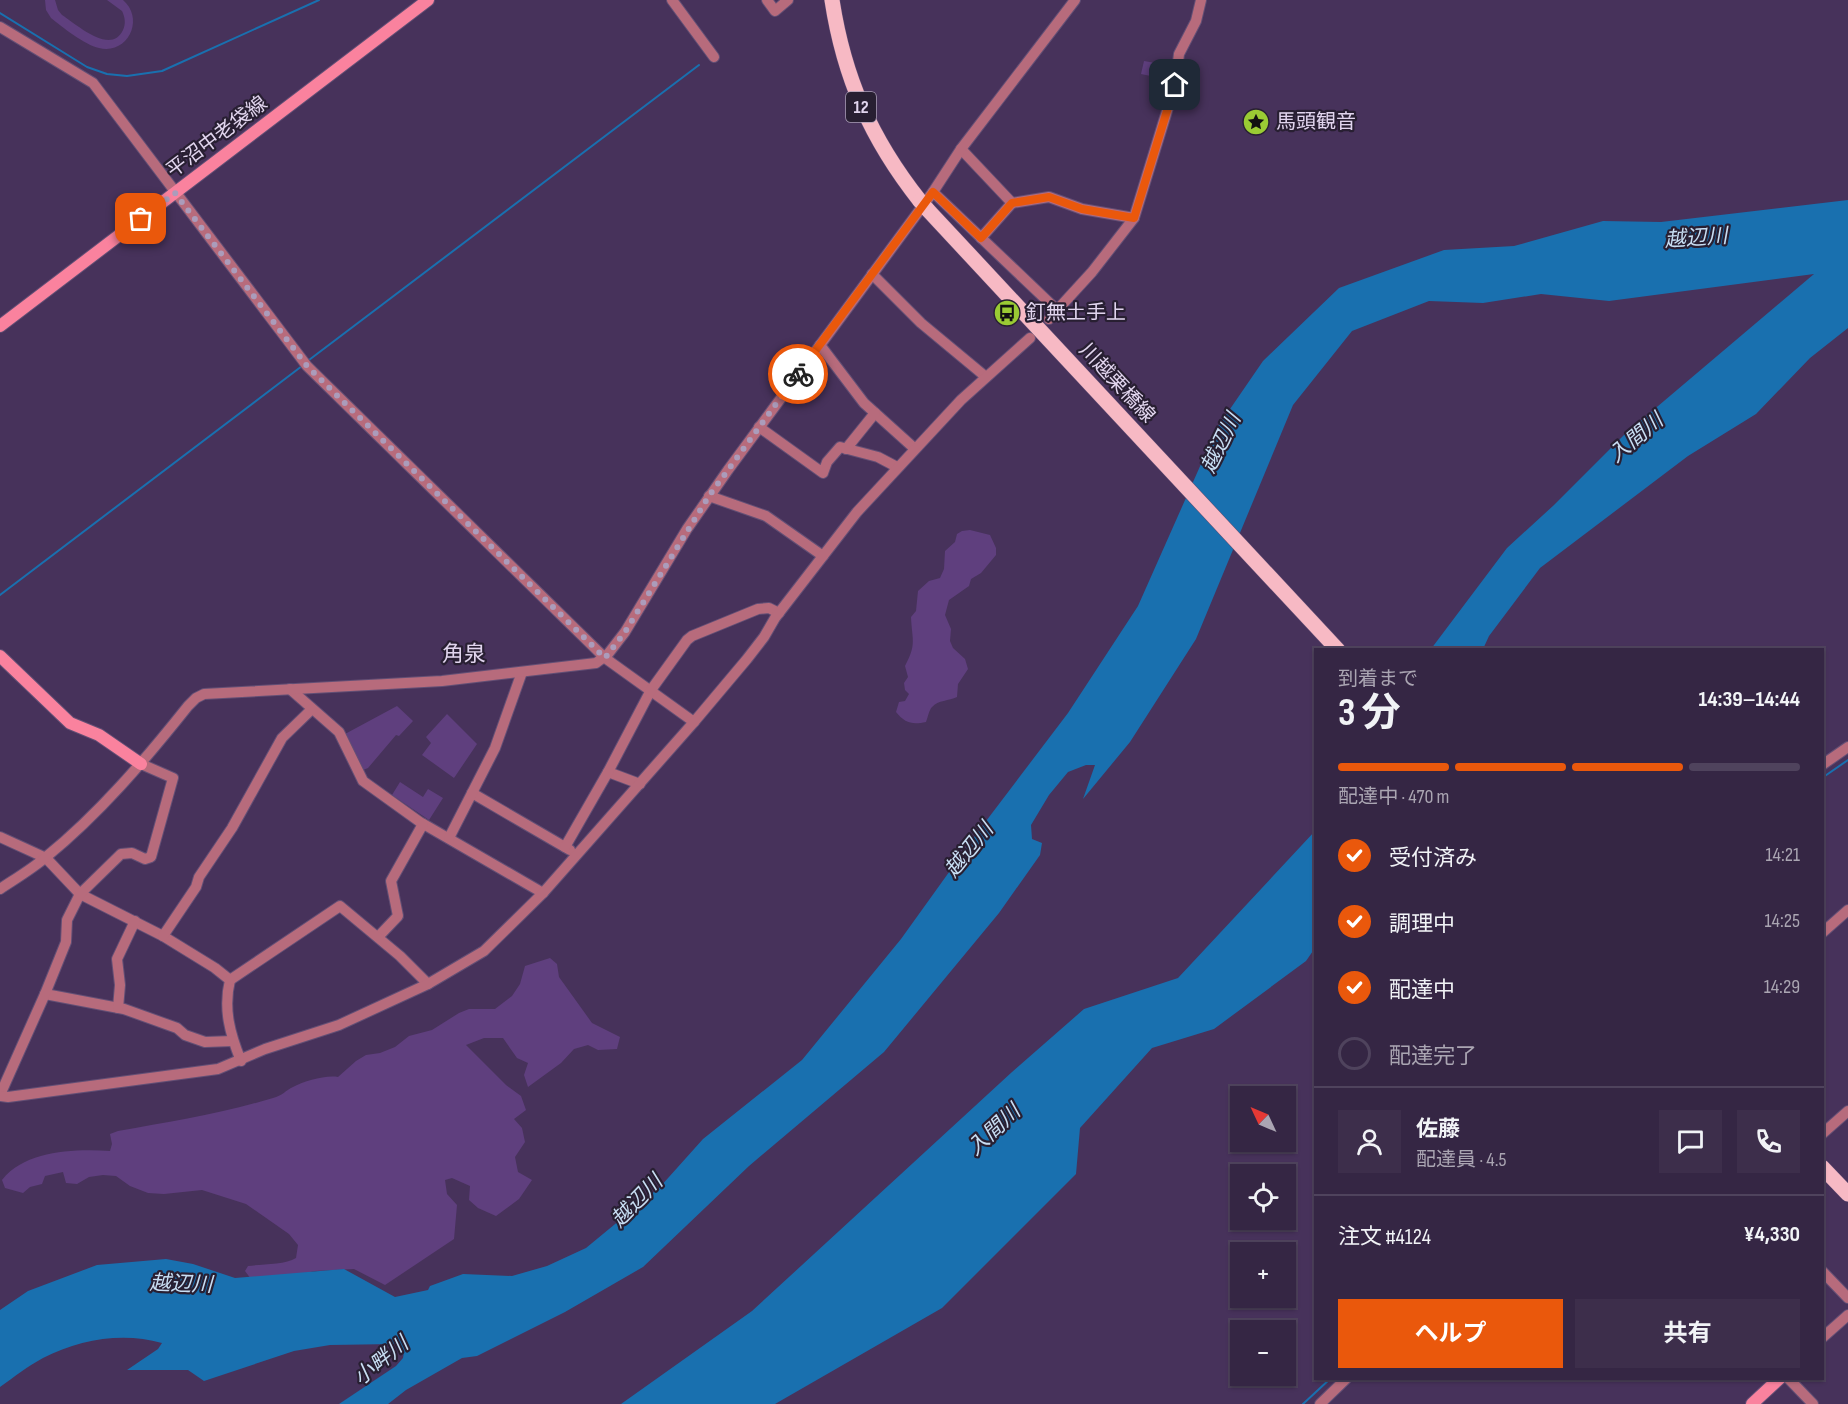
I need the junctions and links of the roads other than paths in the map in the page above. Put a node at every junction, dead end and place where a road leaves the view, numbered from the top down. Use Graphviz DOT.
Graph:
graph roads {
  1 [pos="428,0"];
  2 [pos="672,0"];
  3 [pos="767,0"];
  4 [pos="788,0"];
  5 [pos="832,0"];
  6 [pos="1075,0"];
  7 [pos="1202,0"];
  8 [pos="0,27"];
  9 [pos="714,57"];
  10 [pos="961,149"];
  11 [pos="933,192"];
  12 [pos="175,193"];
  13 [pos="1012,203"];
  14 [pos="1134,218"];
  15 [pos="981,238"];
  16 [pos="872,274"];
  17 [pos="1057,310"];
  18 [pos="1049,319"];
  19 [pos="0,326"];
  20 [pos="1030,339"];
  21 [pos="820,345"];
  22 [pos="986,377"];
  23 [pos="875,413"];
  24 [pos="759,427"];
  25 [pos="914,448"];
  26 [pos="846,449"];
  27 [pos="897,467"];
  28 [pos="709,496"];
  29 [pos="823,555"];
  30 [pos="779,613"];
  31 [pos="1336,648"];
  32 [pos="0,656"];
  33 [pos="605,658"];
  34 [pos="522,672"];
  35 [pos="290,689"];
  36 [pos="651,690"];
  37 [pos="312,709"];
  38 [pos="694,722"];
  39 [pos="1848,747"];
  40 [pos="141,764"];
  41 [pos="1824,764"];
  42 [pos="608,772"];
  43 [pos="640,784"];
  44 [pos="472,793"];
  45 [pos="423,824"];
  46 [pos="0,837"];
  47 [pos="449,838"];
  48 [pos="566,847"];
  49 [pos="578,854"];
  50 [pos="46,858"];
  51 [pos="0,889"];
  52 [pos="543,893"];
  53 [pos="80,894"];
  54 [pos="1848,910"];
  55 [pos="135,921"];
  56 [pos="1824,931"];
  57 [pos="163,936"];
  58 [pos="378,938"];
  59 [pos="230,980"];
  60 [pos="428,984"];
  61 [pos="45,994"];
  62 [pos="118,1008"];
  63 [pos="233,1041"];
  64 [pos="241,1061"];
  65 [pos="0,1096"];
  66 [pos="1848,1111"];
  67 [pos="1824,1132"];
  68 [pos="1824,1169"];
  69 [pos="1848,1194"];
  70 [pos="1824,1273"];
  71 [pos="1848,1298"];
  72 [pos="1848,1315"];
  73 [pos="1824,1336"];
  74 [pos="1345,1380"];
  75 [pos="1778,1380"];
  76 [pos="1790,1380"];
  77 [pos="1320,1404"];
  78 [pos="1752,1404"];
  79 [pos="1813,1404"];
  1 -- 12 [label="main road, 平沼中老袋線"];
  2 -- 9 [label="street"];
  3 -- 4 [label="street"];
  5 -- 31 [label="main road, 川越栗橋線 / 12"];
  6 -- 10 [label="street"];
  7 -- 14 [label="street"];
  8 -- 12 [label="street"];
  10 -- 11 [label="street"];
  10 -- 13 [label="street"];
  11 -- 15 [label="street"];
  11 -- 16 [label="street"];
  12 -- 19 [label="main road, 平沼中老袋線"];
  12 -- 33 [label="street"];
  13 -- 14 [label="street"];
  13 -- 15 [label="street"];
  14 -- 17 [label="street"];
  15 -- 17 [label="street"];
  16 -- 21 [label="street"];
  16 -- 22 [label="street"];
  17 -- 18 [label="street"];
  20 -- 22 [label="street"];
  21 -- 23 [label="street"];
  21 -- 24 [label="street"];
  22 -- 25 [label="street"];
  23 -- 25 [label="street"];
  23 -- 26 [label="street"];
  24 -- 26 [label="street"];
  24 -- 28 [label="street"];
  25 -- 27 [label="street"];
  26 -- 27 [label="street"];
  27 -- 29 [label="street"];
  28 -- 29 [label="street"];
  28 -- 33 [label="street"];
  29 -- 30 [label="street"];
  30 -- 36 [label="street"];
  30 -- 38 [label="street"];
  32 -- 40 [label="main road"];
  33 -- 34 [label="street"];
  33 -- 36 [label="street"];
  34 -- 35 [label="street"];
  34 -- 44 [label="street"];
  35 -- 37 [label="street"];
  35 -- 40 [label="street"];
  36 -- 38 [label="street"];
  36 -- 42 [label="street"];
  37 -- 45 [label="street"];
  37 -- 57 [label="street"];
  38 -- 43 [label="street"];
  39 -- 41 [label="street"];
  40 -- 50 [label="street"];
  40 -- 53 [label="street"];
  42 -- 43 [label="street"];
  42 -- 48 [label="street"];
  43 -- 49 [label="street"];
  44 -- 47 [label="street"];
  44 -- 48 [label="street"];
  45 -- 47 [label="street"];
  45 -- 58 [label="street"];
  46 -- 50 [label="street"];
  47 -- 52 [label="street"];
  48 -- 49 [label="street"];
  49 -- 52 [label="street"];
  50 -- 51 [label="street"];
  50 -- 53 [label="street"];
  52 -- 60 [label="street"];
  53 -- 55 [label="street"];
  53 -- 61 [label="street"];
  54 -- 56 [label="street"];
  55 -- 57 [label="street"];
  55 -- 62 [label="street"];
  57 -- 59 [label="street"];
  58 -- 59 [label="street"];
  58 -- 60 [label="street"];
  59 -- 63 [label="street"];
  60 -- 64 [label="street"];
  61 -- 62 [label="street"];
  61 -- 65 [label="street"];
  62 -- 63 [label="street"];
  63 -- 64 [label="street"];
  64 -- 65 [label="street"];
  66 -- 67 [label="street"];
  68 -- 69 [label="main road"];
  70 -- 71 [label="street"];
  72 -- 73 [label="street"];
  74 -- 77 [label="street"];
  75 -- 78 [label="main road"];
  76 -- 79 [label="street"];
}
